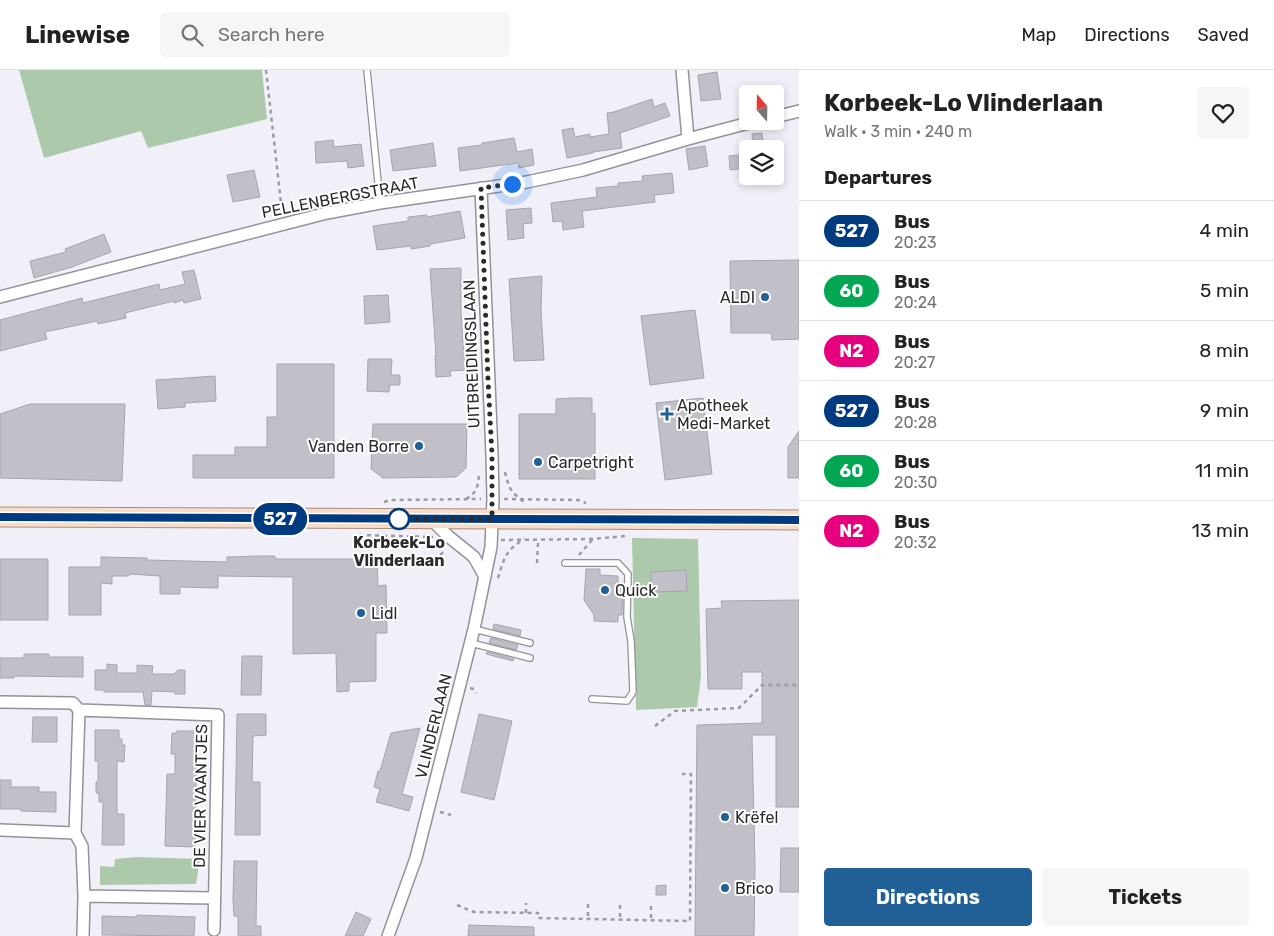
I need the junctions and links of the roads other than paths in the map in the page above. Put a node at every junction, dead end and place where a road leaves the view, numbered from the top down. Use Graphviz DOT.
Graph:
graph roads {
  1 [pos="367,70"];
  2 [pos="682,70"];
  3 [pos="799,112"];
  4 [pos="784,115"];
  5 [pos="739,126"];
  6 [pos="688,139"];
  7 [pos="481,188"];
  8 [pos="380,203"];
  9 [pos="0,297"];
  10 [pos="0,517"];
  11 [pos="431,519"];
  12 [pos="492,519"];
  13 [pos="799,520"];
  14 [pos="565,563"];
  15 [pos="484,577"];
  16 [pos="474,629"];
  17 [pos="471,643"];
  18 [pos="530,643"];
  19 [pos="530,658"];
  20 [pos="592,699"];
  21 [pos="0,702"];
  22 [pos="79,710"];
  23 [pos="0,830"];
  24 [pos="75,832"];
  25 [pos="84,896"];
  26 [pos="214,898"];
  27 [pos="214,930"];
  28 [pos="83,936"];
  29 [pos="388,936"];
  1 -- 8 [label="lane"];
  2 -- 6 [label="street"];
  3 -- 4 [label="street"];
  5 -- 6 [label="street, PELLENBERGSTRAAT"];
  6 -- 7 [label="street, PELLENBERGSTRAAT"];
  7 -- 8 [label="street, PELLENBERGSTRAAT"];
  7 -- 12 [label="street, UITBREIDINGSLAAN"];
  8 -- 9 [label="street, PELLENBERGSTRAAT"];
  10 -- 11 [label="main road"];
  11 -- 12 [label="main road"];
  11 -- 15 [label="street"];
  12 -- 13 [label="main road"];
  12 -- 15 [label="street, VLINDERLAAN"];
  14 -- 20 [label="lane"];
  15 -- 16 [label="street, VLINDERLAAN"];
  16 -- 17 [label="street, VLINDERLAAN"];
  16 -- 18 [label="lane"];
  17 -- 19 [label="lane"];
  17 -- 29 [label="street, VLINDERLAAN"];
  21 -- 22 [label="street, DE VIER VAANTJES"];
  22 -- 24 [label="street"];
  22 -- 26 [label="street, DE VIER VAANTJES"];
  23 -- 24 [label="street"];
  24 -- 25 [label="street"];
  25 -- 26 [label="street"];
  25 -- 28 [label="street"];
  26 -- 27 [label="street, DE VIER VAANTJES"];
}
